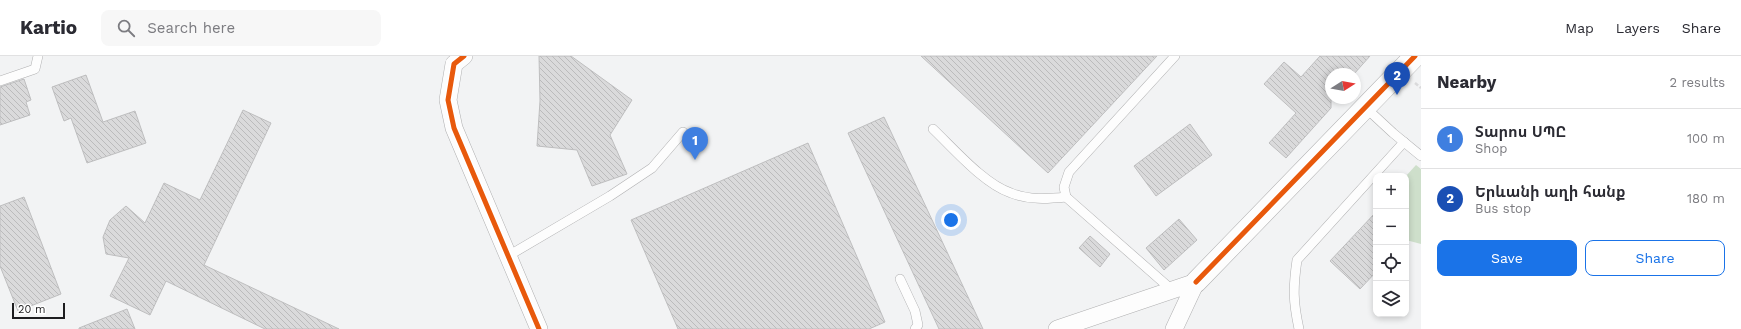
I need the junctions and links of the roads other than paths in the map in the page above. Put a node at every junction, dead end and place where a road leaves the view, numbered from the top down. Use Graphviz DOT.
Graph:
graph roads {
  1 [pos="38,56"];
  2 [pos="464,56"];
  3 [pos="1175,56"];
  4 [pos="1415,56"];
  5 [pos="0,81"];
  6 [pos="1366,108"];
  7 [pos="933,129"];
  8 [pos="683,132"];
  9 [pos="1404,142"];
  10 [pos="1421,156"];
  11 [pos="1066,197"];
  12 [pos="508,256"];
  13 [pos="900,279"];
  14 [pos="1196,282"];
  15 [pos="1172,290"];
  16 [pos="539,329"];
  17 [pos="915,329"];
  18 [pos="1057,329"];
  19 [pos="1174,329"];
  20 [pos="1299,329"];
  1 -- 5 [label="lane"];
  2 -- 12 [label="street"];
  3 -- 11 [label="lane"];
  4 -- 6 [label="street"];
  6 -- 9 [label="lane"];
  6 -- 14 [label="street"];
  7 -- 11 [label="lane"];
  8 -- 12 [label="lane"];
  9 -- 10 [label="lane"];
  9 -- 20 [label="lane"];
  11 -- 15 [label="lane"];
  12 -- 16 [label="street"];
  13 -- 17 [label="lane"];
  14 -- 15 [label="street"];
  14 -- 19 [label="street"];
  15 -- 18 [label="street"];
}
